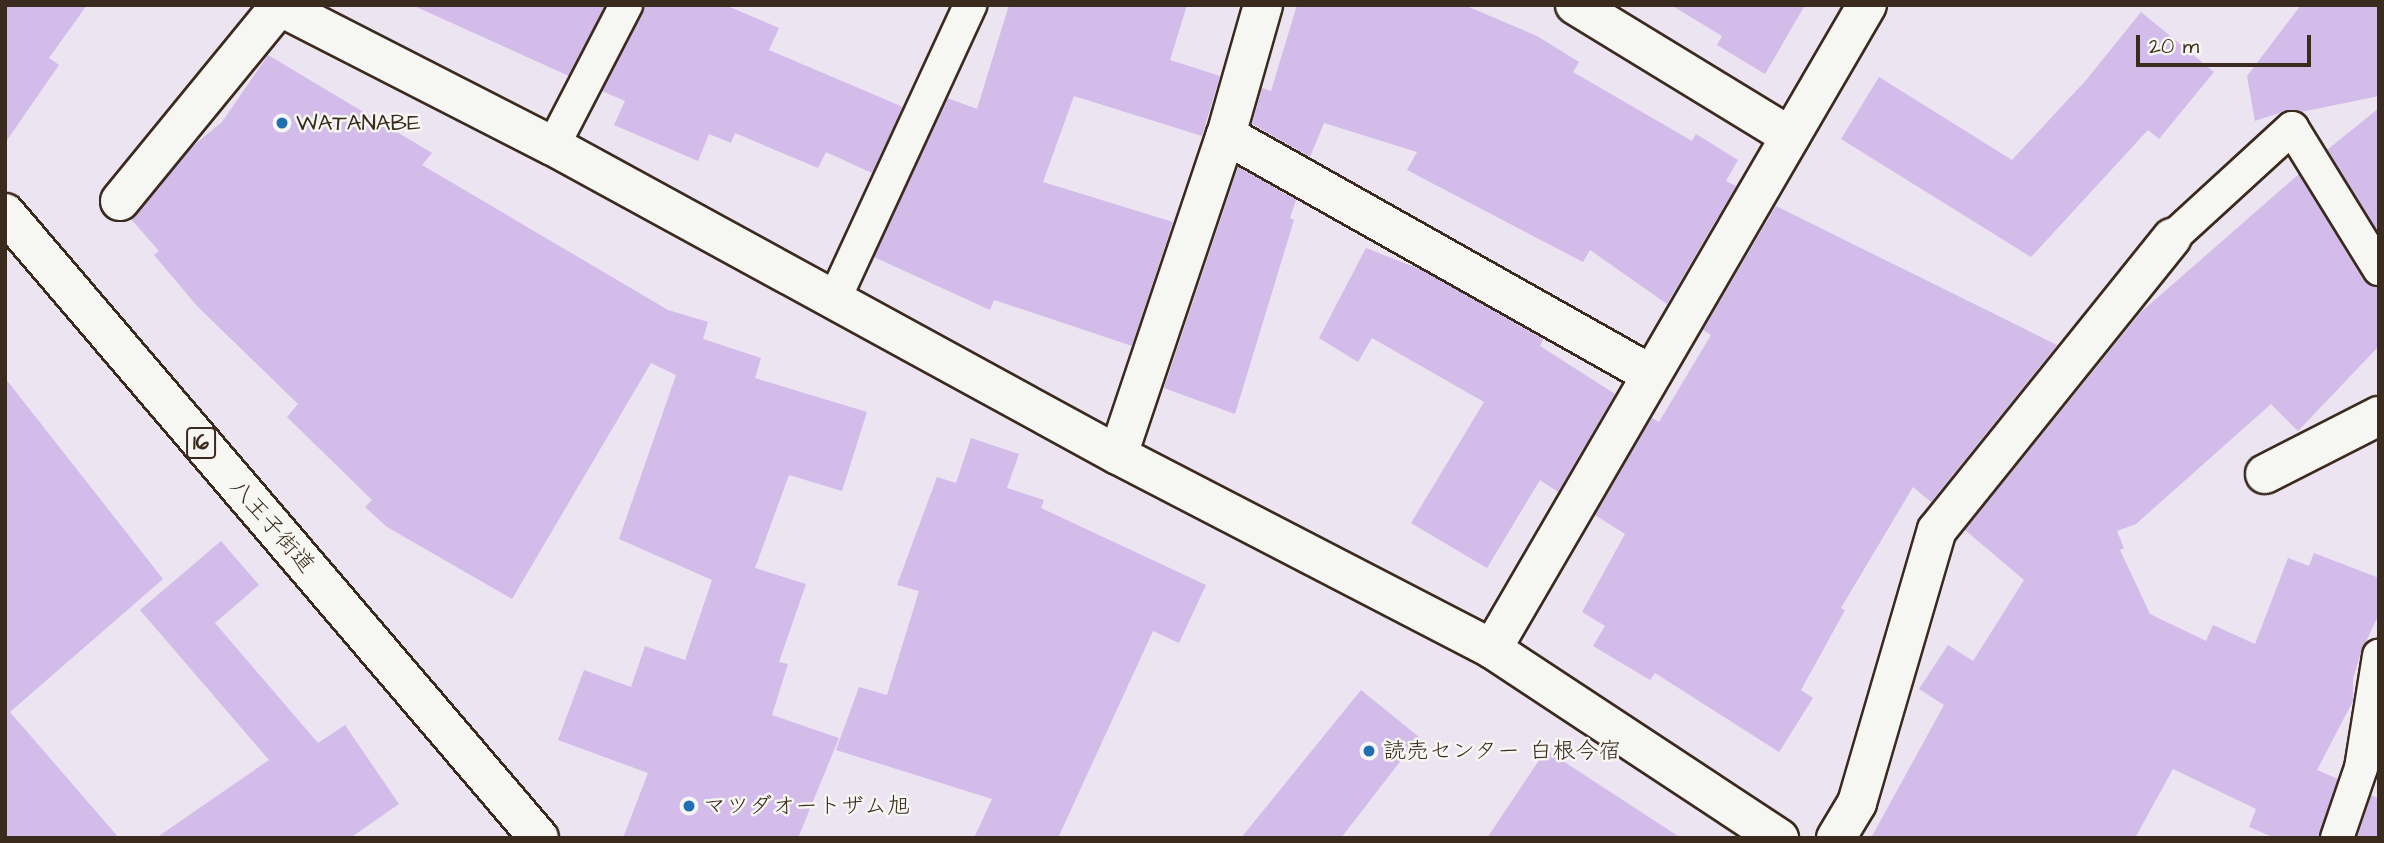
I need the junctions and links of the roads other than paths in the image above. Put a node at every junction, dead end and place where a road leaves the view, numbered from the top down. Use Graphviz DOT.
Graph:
graph roads {
  1 [pos="626,5"];
  2 [pos="970,5"];
  3 [pos="1263,5"];
  4 [pos="1574,5"];
  5 [pos="1867,5"];
  6 [pos="279,6"];
  7 [pos="1226,135"];
  8 [pos="1790,136"];
  9 [pos="553,146"];
  10 [pos="120,201"];
  11 [pos="5,213"];
  12 [pos="2172,238"];
  13 [pos="2379,269"];
  14 [pos="834,300"];
  15 [pos="1650,374"];
  16 [pos="2379,416"];
  17 [pos="1118,454"];
  18 [pos="2264,474"];
  19 [pos="1492,649"];
  20 [pos="2379,655"];
  21 [pos="539,838"];
  22 [pos="1779,838"];
  23 [pos="1836,838"];
  24 [pos="2337,838"];
  1 -- 9 [label="lane"];
  2 -- 14 [label="lane"];
  3 -- 7 [label="main road"];
  4 -- 8 [label="main road"];
  5 -- 8 [label="main road"];
  6 -- 9 [label="main road"];
  6 -- 10 [label="main road"];
  7 -- 15 [label="main road"];
  7 -- 17 [label="main road"];
  8 -- 15 [label="main road"];
  9 -- 14 [label="main road"];
  11 -- 21 [label="main road, 八王子街道 / 16"];
  12 -- 13 [label="lane"];
  12 -- 23 [label="main road"];
  14 -- 17 [label="main road"];
  15 -- 19 [label="main road"];
  16 -- 18 [label="main road"];
  17 -- 19 [label="main road"];
  19 -- 22 [label="main road"];
  20 -- 24 [label="lane"];
}
